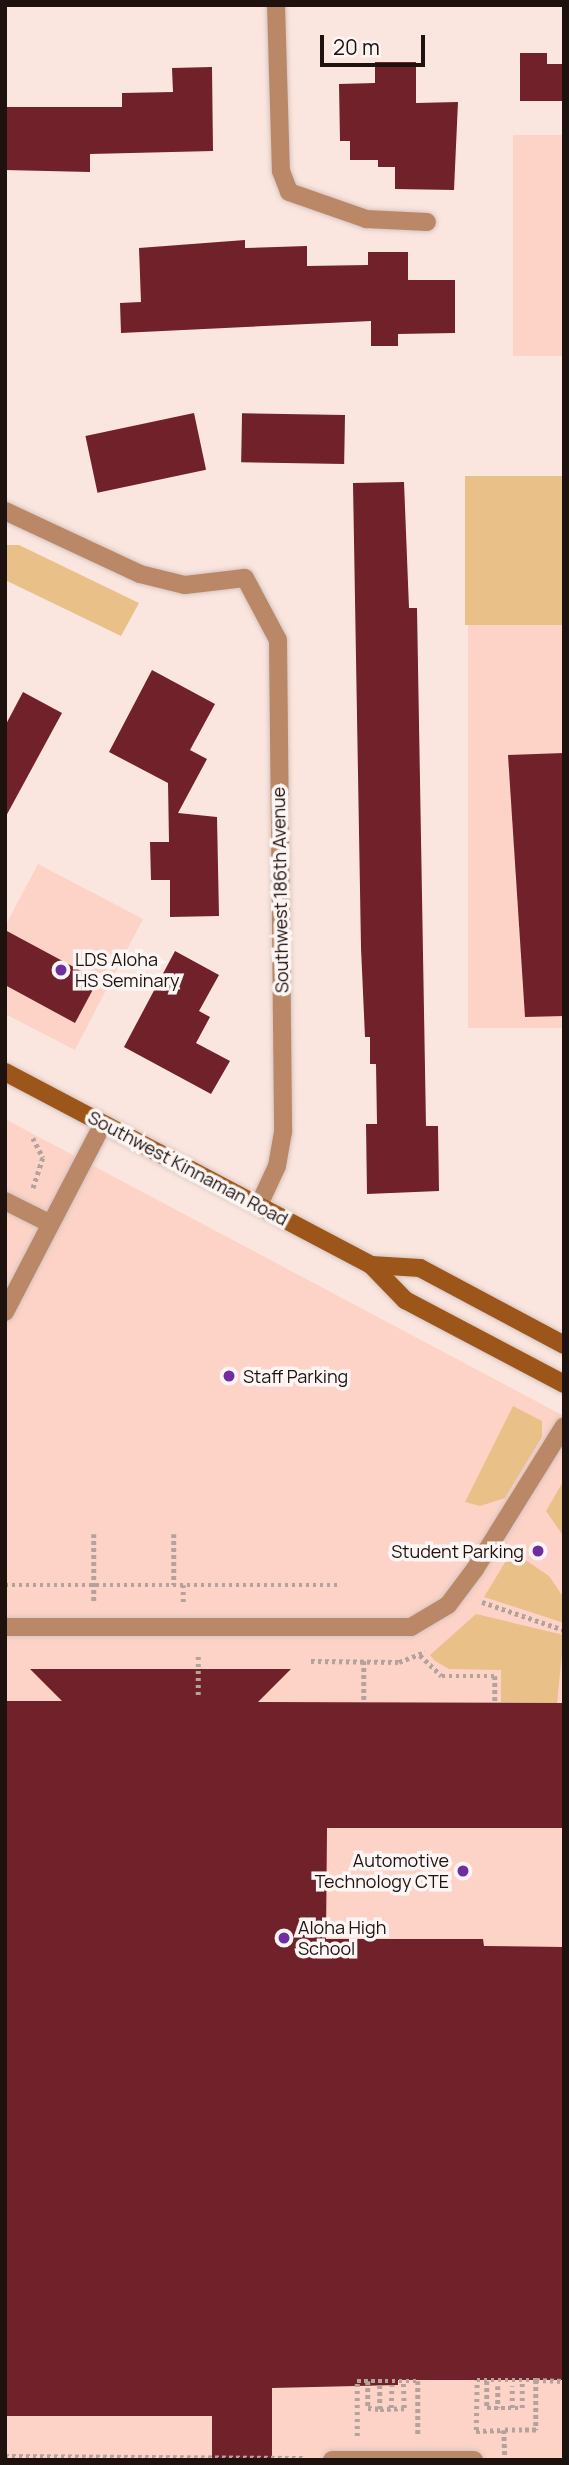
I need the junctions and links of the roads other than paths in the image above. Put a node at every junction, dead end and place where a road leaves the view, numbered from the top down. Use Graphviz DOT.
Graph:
graph roads {
  1 [pos="276,5"];
  2 [pos="427,222"];
  3 [pos="5,512"];
  4 [pos="5,1073"];
  5 [pos="103,1124"];
  6 [pos="5,1200"];
  7 [pos="259,1205"];
  8 [pos="51,1224"];
  9 [pos="370,1265"];
  10 [pos="5,1312"];
  11 [pos="564,1345"];
  12 [pos="564,1384"];
  13 [pos="564,1426"];
  14 [pos="5,1628"];
  15 [pos="418,2458"];
  16 [pos="332,2460"];
  17 [pos="474,2460"];
  1 -- 2 [label="street"];
  3 -- 7 [label="street, Southwest 186th Avenue"];
  4 -- 5 [label="main road, Southwest Kinnaman Road"];
  5 -- 7 [label="main road, Southwest Kinnaman Road"];
  5 -- 8 [label="street"];
  6 -- 8 [label="street"];
  7 -- 9 [label="main road, Southwest Kinnaman Road"];
  8 -- 10 [label="street"];
  9 -- 11 [label="main road, Southwest Kinnaman Road"];
  9 -- 12 [label="main road, Southwest Kinnaman Road"];
  13 -- 14 [label="street"];
  15 -- 16 [label="street"];
  15 -- 17 [label="street"];
}
